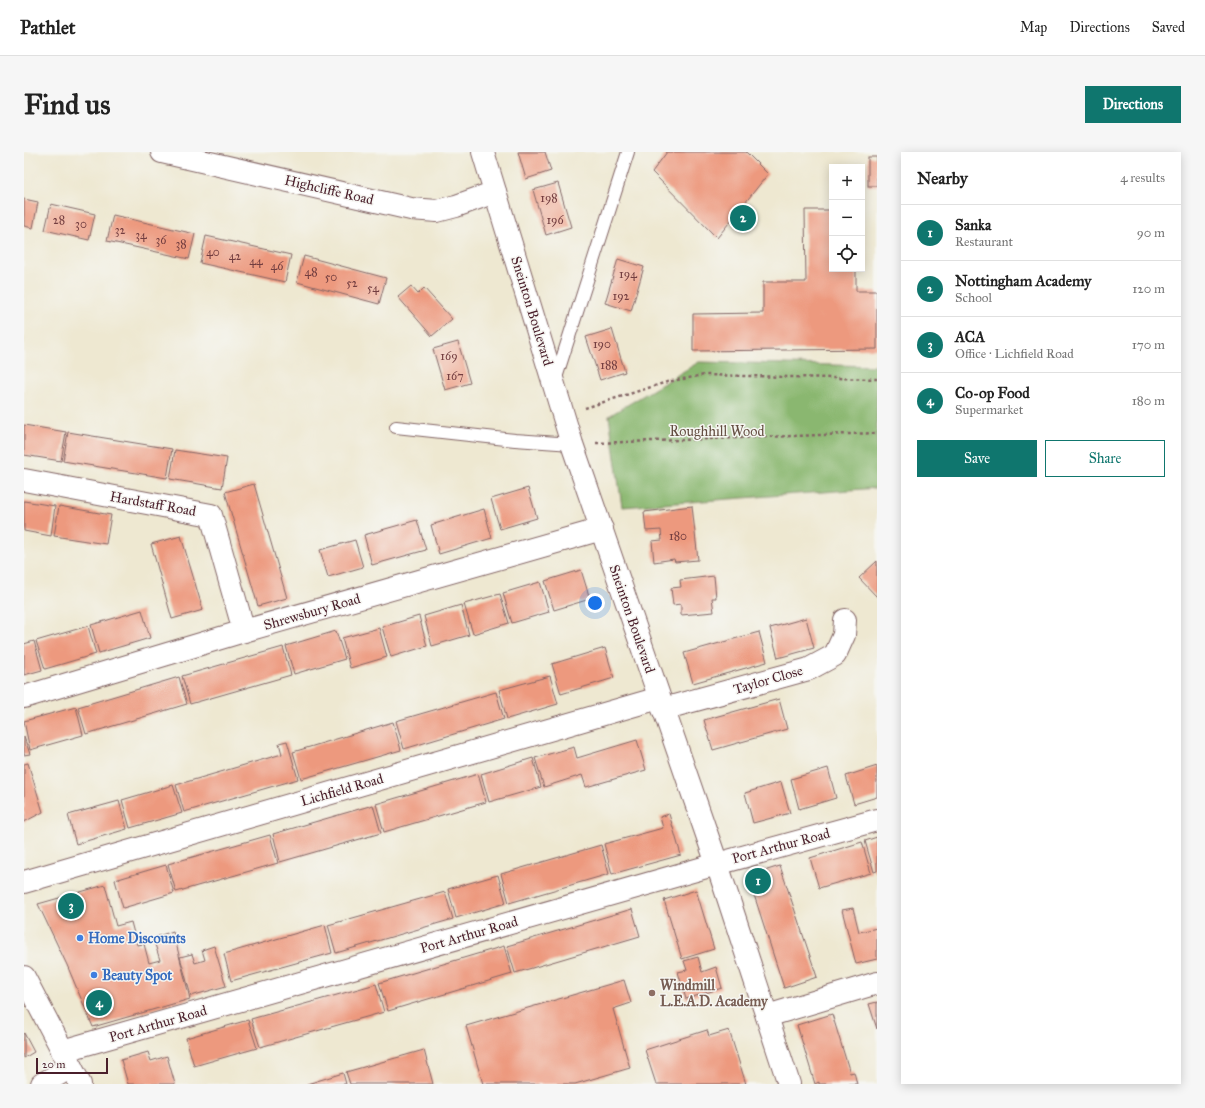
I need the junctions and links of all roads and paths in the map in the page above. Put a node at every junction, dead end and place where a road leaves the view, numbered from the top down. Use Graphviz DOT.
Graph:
graph roads {
  1 [pos="162,152"];
  2 [pos="483,152"];
  3 [pos="628,152"];
  4 [pos="495,192"];
  5 [pos="877,379"];
  6 [pos="554,384"];
  7 [pos="591,406"];
  8 [pos="396,427"];
  9 [pos="877,433"];
  10 [pos="572,444"];
  11 [pos="24,480"];
  12 [pos="602,529"];
  13 [pos="844,620"];
  14 [pos="244,631"];
  15 [pos="24,697"];
  16 [pos="661,704"];
  17 [pos="877,820"];
  18 [pos="716,864"];
  19 [pos="24,882"];
  20 [pos="24,977"];
  21 [pos="877,983"];
  22 [pos="767,1016"];
  23 [pos="71,1067"];
  24 [pos="42,1084"];
  25 [pos="789,1084"];
  1 -- 4 [label="street, Highcliffe Road"];
  2 -- 4 [label="street, Sneinton Boulevard"];
  3 -- 6 [label="lane"];
  4 -- 6 [label="street, Sneinton Boulevard"];
  5 -- 7 [label="path"];
  6 -- 10 [label="street, Sneinton Boulevard"];
  8 -- 10 [label="lane"];
  9 -- 10 [label="path"];
  10 -- 12 [label="street, Sneinton Boulevard"];
  11 -- 14 [label="street, Hardstaff Road"];
  12 -- 14 [label="street, Shrewsbury Road"];
  12 -- 16 [label="street, Sneinton Boulevard"];
  13 -- 16 [label="street, Taylor Close"];
  14 -- 15 [label="street, Shrewsbury Road"];
  16 -- 18 [label="street, Sneinton Boulevard"];
  16 -- 19 [label="street, Lichfield Road"];
  17 -- 18 [label="street, Port Arthur Road"];
  18 -- 22 [label="street, Sneinton Boulevard"];
  18 -- 23 [label="street, Port Arthur Road"];
  20 -- 23 [label="street"];
  21 -- 22 [label="street"];
  22 -- 25 [label="street, Sneinton Boulevard"];
  23 -- 24 [label="street, Port Arthur Road"];
}
